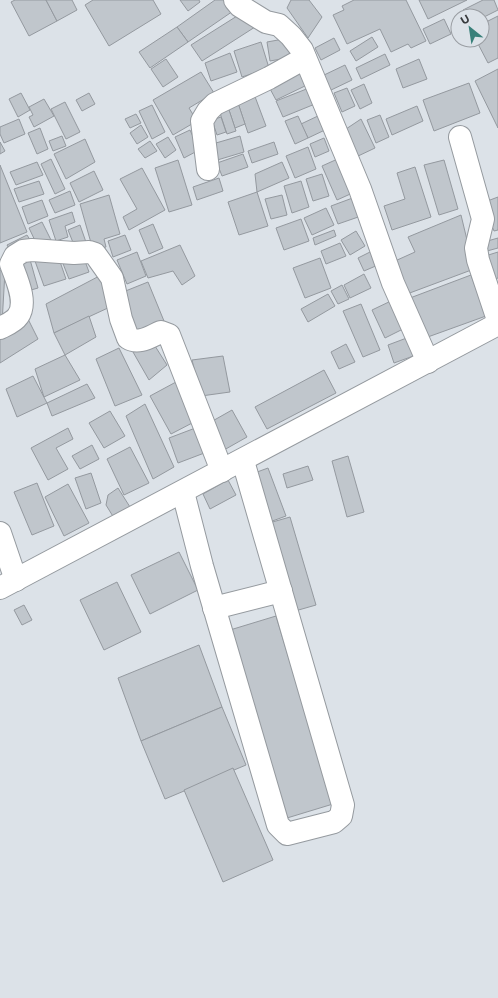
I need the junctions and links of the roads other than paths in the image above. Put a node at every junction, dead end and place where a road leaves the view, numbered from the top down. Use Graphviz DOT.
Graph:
graph roads {
  1 [pos="235,0"];
  2 [pos="305,58"];
  3 [pos="460,137"];
  4 [pos="208,170"];
  5 [pos="498,320"];
  6 [pos="498,324"];
  7 [pos="0,328"];
  8 [pos="428,362"];
  9 [pos="243,461"];
  10 [pos="222,471"];
  11 [pos="183,492"];
  12 [pos="0,533"];
  13 [pos="8,584"];
  14 [pos="281,591"];
  15 [pos="214,608"];
  1 -- 2 [label="street"];
  2 -- 4 [label="street"];
  2 -- 8 [label="street"];
  3 -- 5 [label="street"];
  6 -- 8 [label="street"];
  7 -- 10 [label="street"];
  8 -- 9 [label="street"];
  9 -- 10 [label="street"];
  9 -- 14 [label="street"];
  10 -- 11 [label="street"];
  11 -- 13 [label="street"];
  11 -- 15 [label="street"];
  12 -- 13 [label="street"];
  14 -- 15 [label="street"];
  14 -- 15 [label="street"];
}
